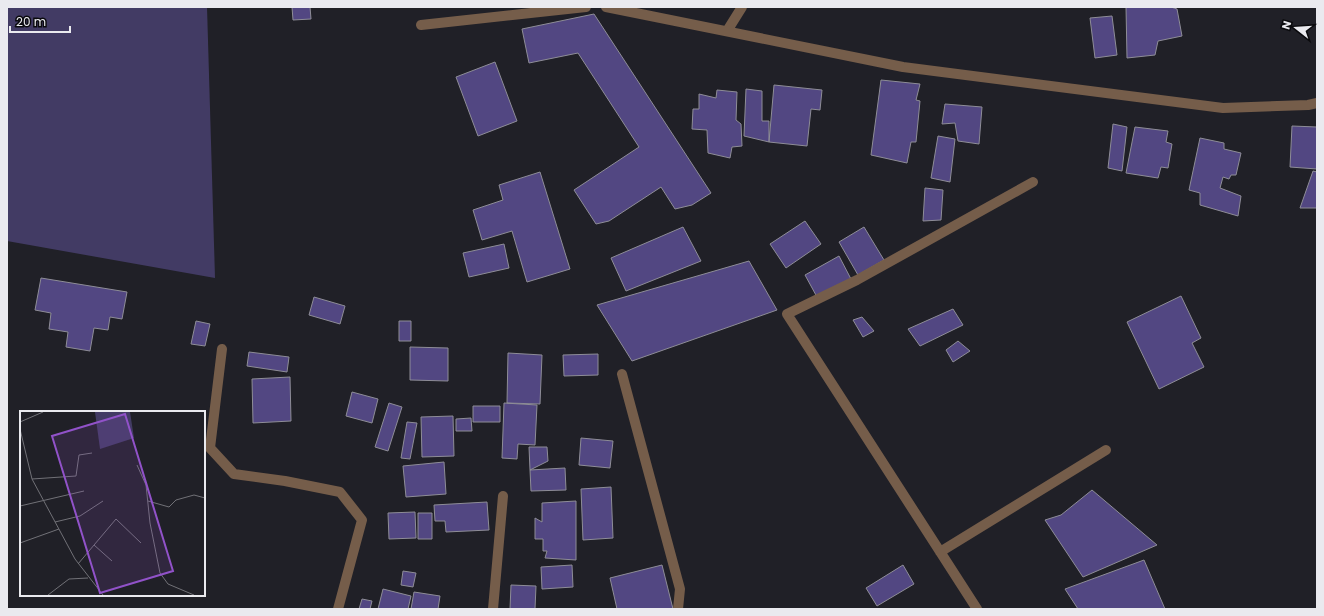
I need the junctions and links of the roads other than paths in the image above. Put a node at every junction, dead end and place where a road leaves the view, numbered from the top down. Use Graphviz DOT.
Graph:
graph roads {
  1 [pos="586,7"];
  2 [pos="606,7"];
  3 [pos="742,7"];
  4 [pos="421,25"];
  5 [pos="726,31"];
  6 [pos="1317,103"];
  7 [pos="1033,182"];
  8 [pos="222,349"];
  9 [pos="622,374"];
  10 [pos="1106,450"];
  11 [pos="503,496"];
  12 [pos="940,552"];
  13 [pos="338,609"];
  14 [pos="493,609"];
  15 [pos="678,609"];
  16 [pos="977,609"];
  1 -- 4 [label="street"];
  2 -- 5 [label="street"];
  3 -- 5 [label="street"];
  5 -- 6 [label="street"];
  7 -- 12 [label="street"];
  8 -- 13 [label="street"];
  9 -- 15 [label="street"];
  10 -- 12 [label="street"];
  11 -- 14 [label="street"];
  12 -- 16 [label="street"];
}
